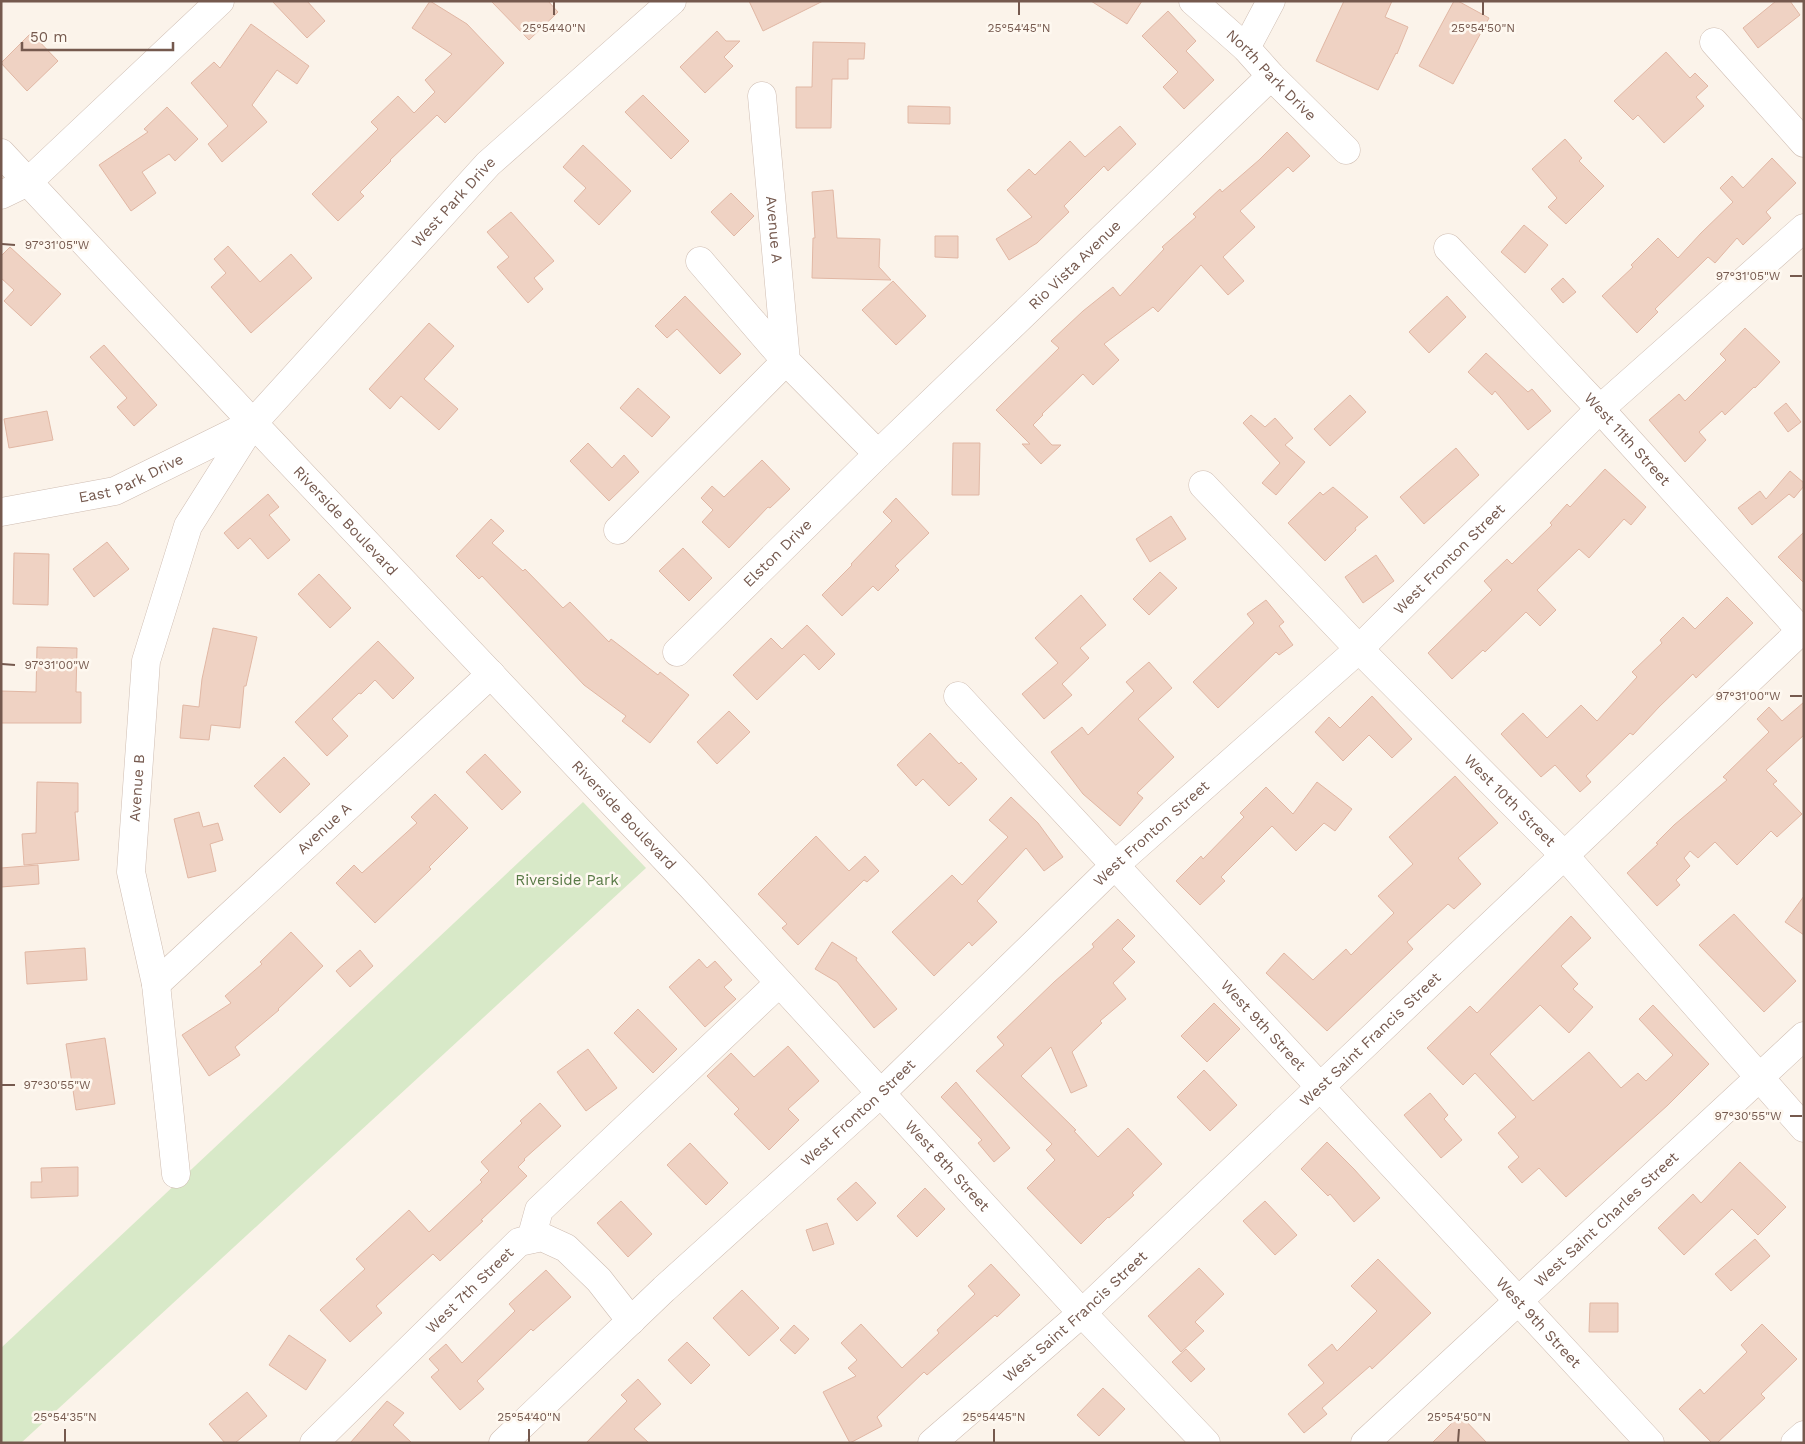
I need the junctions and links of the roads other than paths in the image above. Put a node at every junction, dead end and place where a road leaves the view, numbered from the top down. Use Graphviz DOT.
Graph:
graph roads {
  1 [pos="220,1"];
  2 [pos="672,1"];
  3 [pos="1193,1"];
  4 [pos="1271,1"];
  5 [pos="1714,42"];
  6 [pos="1246,48"];
  7 [pos="1272,76"];
  8 [pos="762,96"];
  9 [pos="1804,143"];
  10 [pos="1346,150"];
  11 [pos="1,153"];
  12 [pos="28,182"];
  13 [pos="1,195"];
  14 [pos="1804,228"];
  15 [pos="1448,248"];
  16 [pos="700,261"];
  17 [pos="786,361"];
  18 [pos="1600,409"];
  19 [pos="253,424"];
  20 [pos="878,454"];
  21 [pos="1203,485"];
  22 [pos="1,512"];
  23 [pos="618,530"];
  24 [pos="1803,631"];
  25 [pos="1359,649"];
  26 [pos="677,652"];
  27 [pos="492,674"];
  28 [pos="958,696"];
  29 [pos="1564,855"];
  30 [pos="1115,865"];
  31 [pos="691,886"];
  32 [pos="779,983"];
  33 [pos="156,984"];
  34 [pos="1804,1036"];
  35 [pos="1759,1076"];
  36 [pos="1321,1087"];
  37 [pos="880,1094"];
  38 [pos="1804,1128"];
  39 [pos="176,1174"];
  40 [pos="531,1240"];
  41 [pos="1519,1301"];
  42 [pos="1082,1313"];
  43 [pos="631,1321"];
  44 [pos="1804,1435"];
  45 [pos="314,1443"];
  46 [pos="503,1443"];
  47 [pos="932,1443"];
  48 [pos="1206,1443"];
  49 [pos="1365,1443"];
  50 [pos="1650,1443"];
  51 [pos="1795,1443"];
  1 -- 12 [label="street"];
  2 -- 19 [label="street, West Park Drive"];
  3 -- 6 [label="street, North Park Drive"];
  4 -- 6 [label="street"];
  5 -- 9 [label="street"];
  6 -- 7 [label="street, North Park Drive"];
  7 -- 10 [label="street, North Park Drive"];
  7 -- 20 [label="street, Rio Vista Avenue"];
  8 -- 17 [label="street, Avenue A"];
  11 -- 12 [label="street, Riverside Boulevard"];
  12 -- 13 [label="street"];
  12 -- 19 [label="street, Riverside Boulevard"];
  14 -- 18 [label="street, West Fronton Street"];
  15 -- 18 [label="street, West 11th Street"];
  16 -- 17 [label="street"];
  17 -- 20 [label="street"];
  17 -- 23 [label="street"];
  18 -- 24 [label="street, West 11th Street"];
  18 -- 25 [label="street, West Fronton Street"];
  19 -- 22 [label="street, East Park Drive"];
  19 -- 27 [label="street, Riverside Boulevard"];
  19 -- 33 [label="street, Avenue B"];
  20 -- 26 [label="street, Elston Drive"];
  21 -- 25 [label="street, West 10th Street"];
  24 -- 29 [label="street, West Saint Francis Street"];
  25 -- 29 [label="street, West 10th Street"];
  25 -- 30 [label="street, West Fronton Street"];
  27 -- 31 [label="street, Riverside Boulevard"];
  27 -- 33 [label="street, Avenue A"];
  28 -- 30 [label="street, West 9th Street"];
  29 -- 35 [label="street, West 10th Street"];
  29 -- 36 [label="street, West Saint Francis Street"];
  30 -- 36 [label="street, West 9th Street"];
  30 -- 37 [label="street, West Fronton Street"];
  31 -- 32 [label="street, West 8th Street"];
  32 -- 37 [label="street, West 8th Street"];
  32 -- 40 [label="street"];
  33 -- 39 [label="street, Avenue B"];
  34 -- 35 [label="street, West Saint Charles Street"];
  35 -- 38 [label="street, West 10th Street"];
  35 -- 41 [label="street, West Saint Charles Street"];
  36 -- 41 [label="street, West 9th Street"];
  36 -- 42 [label="street, West Saint Francis Street"];
  37 -- 42 [label="street, West 8th Street"];
  37 -- 43 [label="street, West Fronton Street"];
  40 -- 43 [label="street, West 7th Street"];
  40 -- 45 [label="street, West 7th Street"];
  41 -- 49 [label="street, West Saint Charles Street"];
  41 -- 50 [label="street, West 9th Street"];
  42 -- 47 [label="street, West Saint Francis Street"];
  42 -- 48 [label="street, West 8th Street"];
  43 -- 46 [label="street, West Fronton Street"];
  44 -- 51 [label="street"];
}
